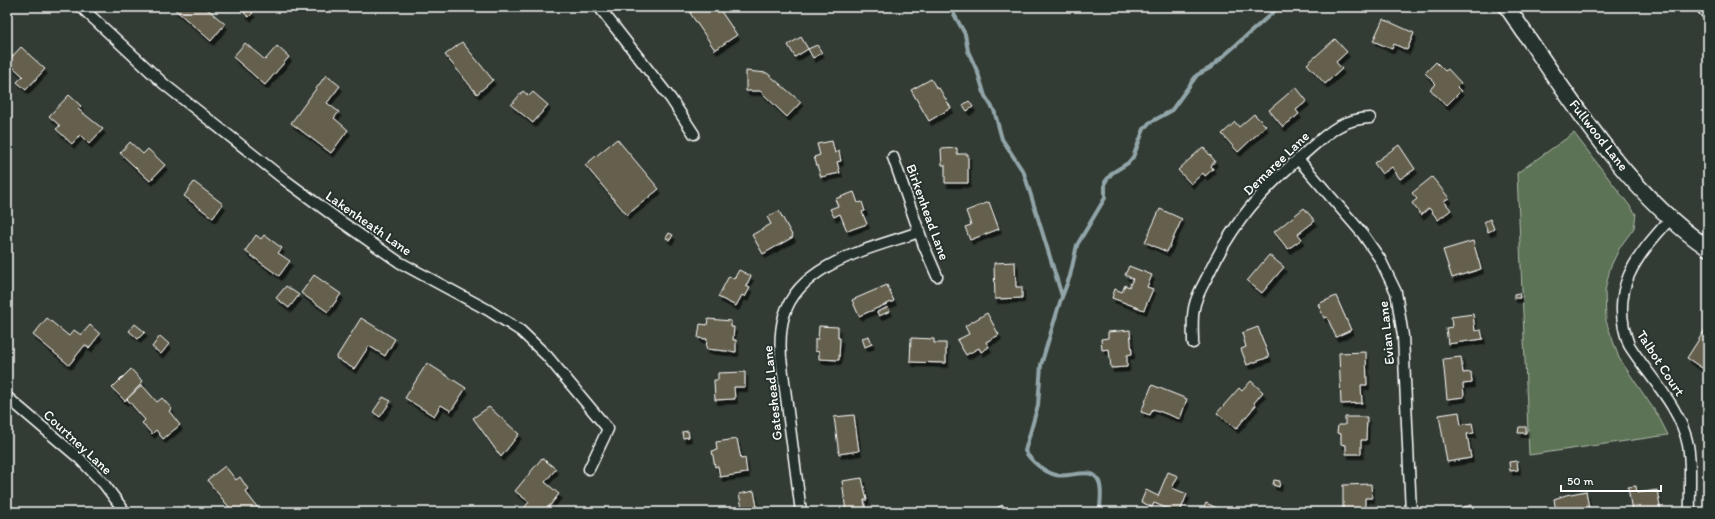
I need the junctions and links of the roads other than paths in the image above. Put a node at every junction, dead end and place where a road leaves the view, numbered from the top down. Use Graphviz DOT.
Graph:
graph roads {
  1 [pos="81,7"];
  2 [pos="599,7"];
  3 [pos="1508,7"];
  4 [pos="1701,7"];
  5 [pos="1708,15"];
  6 [pos="1370,118"];
  7 [pos="694,134"];
  8 [pos="893,157"];
  9 [pos="1298,159"];
  10 [pos="1671,218"];
  11 [pos="919,232"];
  12 [pos="1708,248"];
  13 [pos="936,276"];
  14 [pos="1193,344"];
  15 [pos="7,398"];
  16 [pos="589,468"];
  17 [pos="126,512"];
  18 [pos="801,512"];
  19 [pos="1411,512"];
  20 [pos="1690,512"];
  1 -- 16 [label="street, Lakenheath Lane"];
  2 -- 7 [label="street"];
  3 -- 10 [label="street, Fullwood Lane"];
  4 -- 5 [label="street"];
  6 -- 9 [label="street, Demaree Lane"];
  8 -- 11 [label="street, Birkenhead Lane"];
  9 -- 14 [label="street, Demaree Lane"];
  9 -- 19 [label="street, Evian Lane"];
  10 -- 12 [label="street, Fullwood Lane"];
  10 -- 20 [label="street, Talbot Court"];
  11 -- 13 [label="street, Birkenhead Lane"];
  11 -- 18 [label="street, Gateshead Lane"];
  15 -- 17 [label="street, Courtney Lane"];
}
